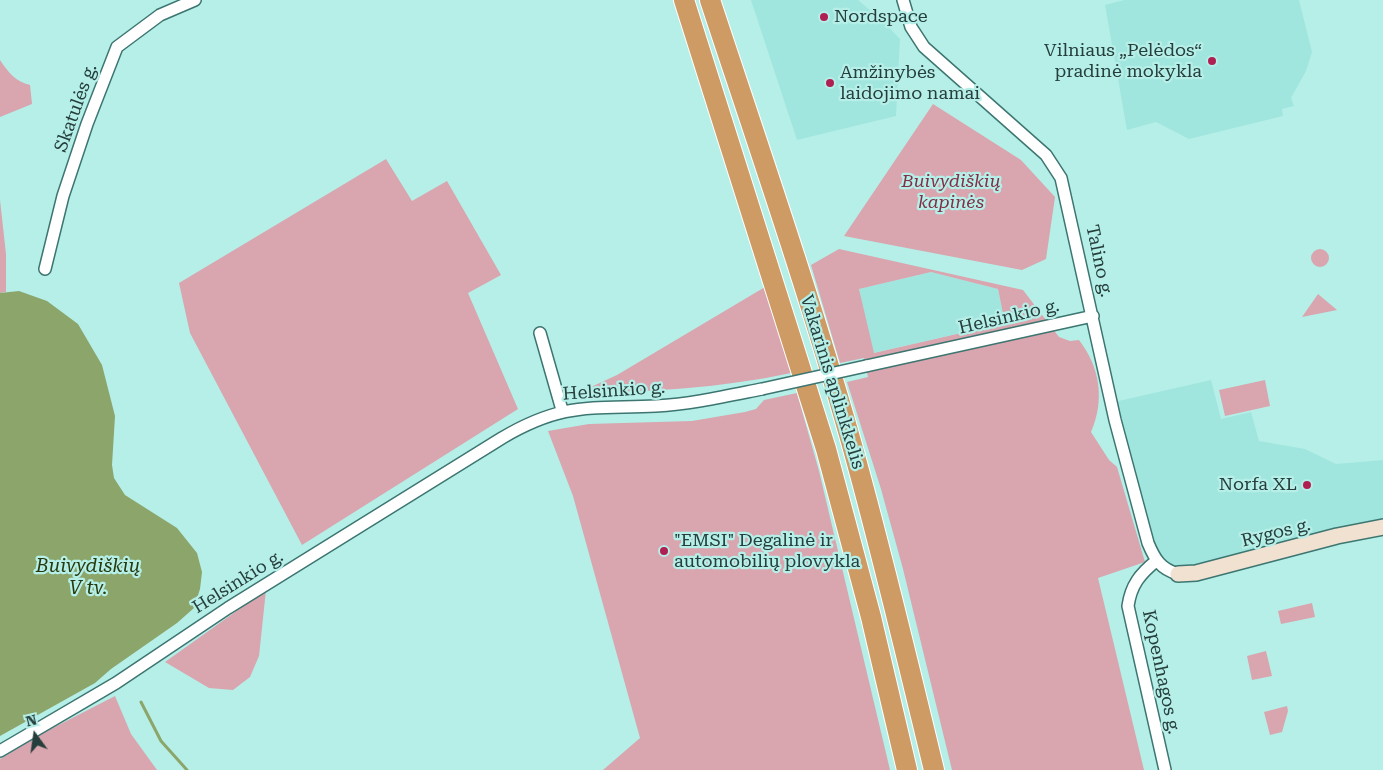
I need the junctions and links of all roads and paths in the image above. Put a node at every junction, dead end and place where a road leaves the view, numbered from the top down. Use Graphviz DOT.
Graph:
graph roads {
  1 [pos="195,0"];
  2 [pos="684,0"];
  3 [pos="710,0"];
  4 [pos="903,0"];
  5 [pos="45,269"];
  6 [pos="1093,316"];
  7 [pos="540,332"];
  8 [pos="562,410"];
  9 [pos="1383,527"];
  10 [pos="1156,561"];
  11 [pos="1178,574"];
  12 [pos="0,751"];
  13 [pos="907,770"];
  14 [pos="934,770"];
  15 [pos="1165,770"];
  1 -- 5 [label="street, Skatulės g."];
  2 -- 13 [label="highway, Vakarinis aplinkkelis"];
  3 -- 14 [label="highway, Vakarinis aplinkkelis"];
  4 -- 6 [label="street, Talino g."];
  6 -- 8 [label="street, Helsinkio g., bridge"];
  6 -- 10 [label="street, Talino g."];
  7 -- 8 [label="street"];
  8 -- 12 [label="street, Helsinkio g."];
  9 -- 11 [label="street, Rygos g."];
  10 -- 11 [label="street"];
  10 -- 15 [label="street, Kopenhagos g."];
}
